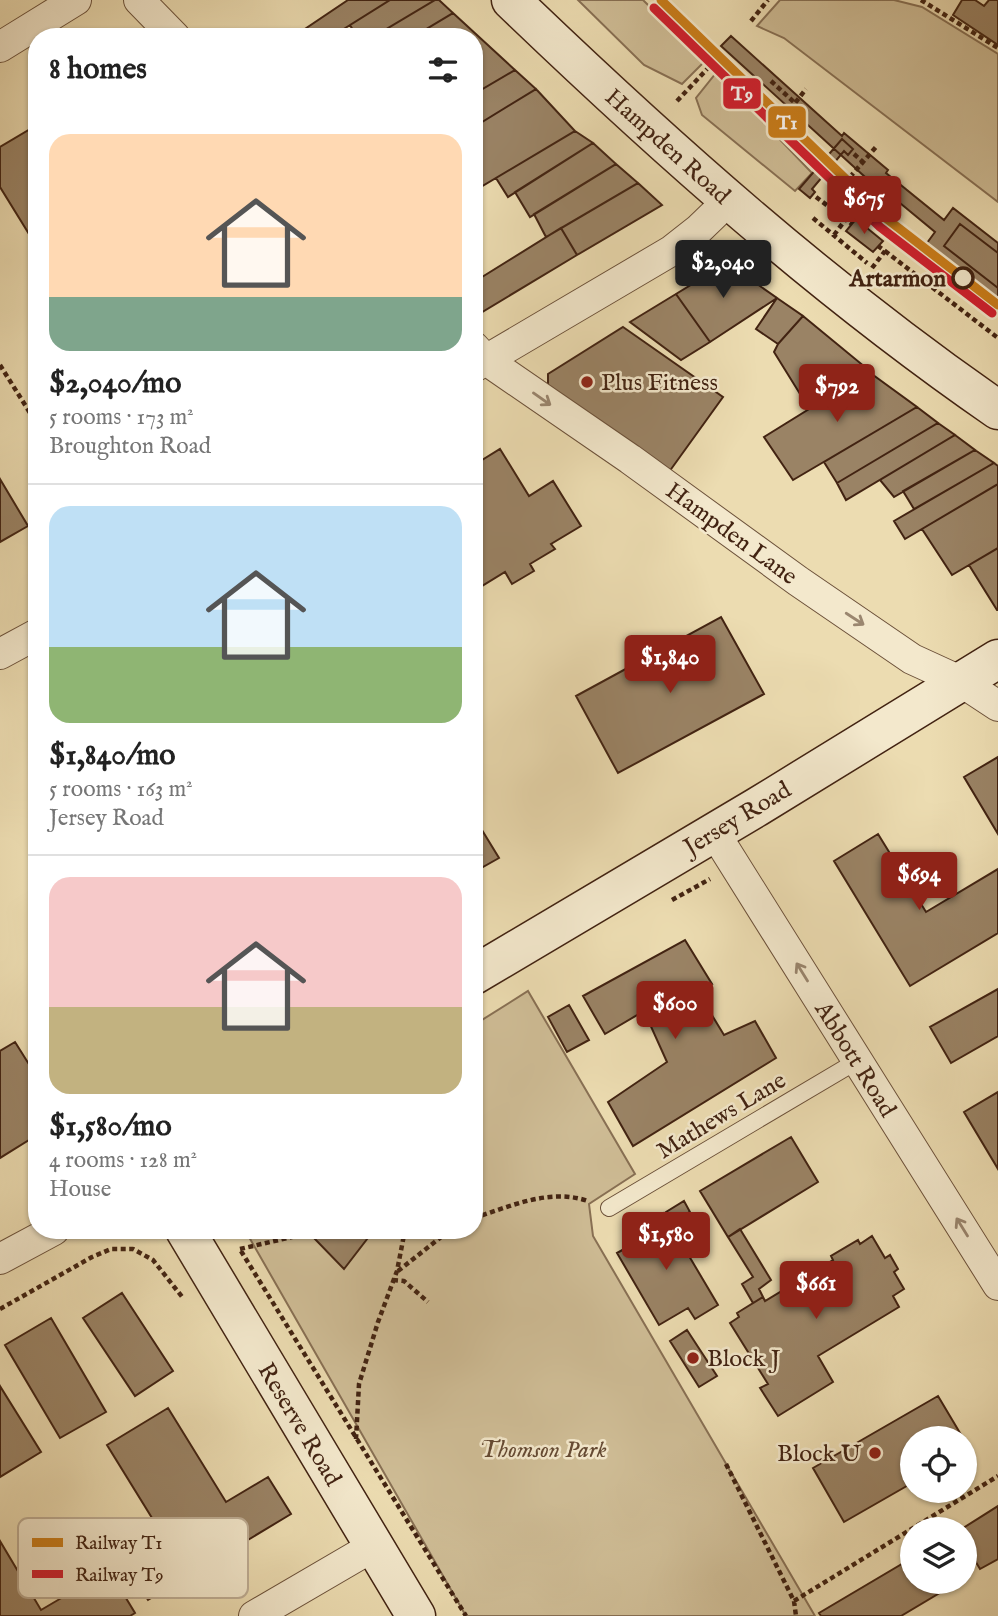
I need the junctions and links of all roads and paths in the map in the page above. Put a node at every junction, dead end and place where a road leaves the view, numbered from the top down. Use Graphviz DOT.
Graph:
graph roads {
  1 [pos="76,0"];
  2 [pos="139,0"];
  3 [pos="511,0"];
  4 [pos="768,0"];
  5 [pos="921,0"];
  6 [pos="751,21"];
  7 [pos="31,28"];
  8 [pos="166,28"];
  9 [pos="28,30"];
  10 [pos="0,47"];
  11 [pos="998,48"];
  12 [pos="710,66"];
  13 [pos="771,81"];
  14 [pos="806,89"];
  15 [pos="677,101"];
  16 [pos="795,103"];
  17 [pos="785,116"];
  18 [pos="876,147"];
  19 [pos="854,154"];
  20 [pos="863,162"];
  21 [pos="850,177"];
  22 [pos="816,197"];
  23 [pos="729,200"];
  24 [pos="813,218"];
  25 [pos="846,219"];
  26 [pos="852,224"];
  27 [pos="834,235"];
  28 [pos="878,246"];
  29 [pos="885,251"];
  30 [pos="867,263"];
  31 [pos="872,268"];
  32 [pos="998,338"];
  33 [pos="483,355"];
  34 [pos="483,361"];
  35 [pos="0,365"];
  36 [pos="28,410"];
  37 [pos="998,410"];
  38 [pos="28,639"];
  39 [pos="0,654"];
  40 [pos="998,659"];
  41 [pos="960,681"];
  42 [pos="998,706"];
  43 [pos="715,832"];
  44 [pos="483,970"];
  45 [pos="857,1061"];
  46 [pos="609,1208"];
  47 [pos="483,1215"];
  48 [pos="37,1239"];
  49 [pos="190,1239"];
  50 [pos="285,1239"];
  51 [pos="403,1239"];
  52 [pos="438,1239"];
  53 [pos="233,1240"];
  54 [pos="240,1250"];
  55 [pos="0,1259"];
  56 [pos="397,1271"];
  57 [pos="393,1280"];
  58 [pos="998,1285"];
  59 [pos="186,1301"];
  60 [pos="428,1303"];
  61 [pos="0,1309"];
  62 [pos="356,1440"];
  63 [pos="726,1464"];
  64 [pos="998,1476"];
  65 [pos="374,1546"];
  66 [pos="794,1601"];
  67 [pos="254,1616"];
  68 [pos="416,1616"];
  69 [pos="466,1616"];
  70 [pos="796,1616"];
  1 -- 7 [label="street"];
  2 -- 8 [label="street"];
  3 -- 23 [label="street, Hampden Road"];
  4 -- 6 [label="path"];
  5 -- 11 [label="path"];
  9 -- 10 [label="street"];
  12 -- 15 [label="path"];
  13 -- 16 [label="path"];
  14 -- 16 [label="path"];
  16 -- 17 [label="path"];
  18 -- 20 [label="path"];
  19 -- 20 [label="path"];
  20 -- 21 [label="path"];
  22 -- 25 [label="path"];
  23 -- 33 [label="street"];
  23 -- 37 [label="street, Hampden Road"];
  24 -- 27 [label="path"];
  25 -- 26 [label="path"];
  25 -- 27 [label="path"];
  27 -- 30 [label="path"];
  28 -- 29 [label="path"];
  29 -- 31 [label="path"];
  29 -- 32 [label="path"];
  34 -- 41 [label="street, Hampden Lane, one-way"];
  35 -- 36 [label="path"];
  38 -- 39 [label="street"];
  40 -- 41 [label="street, Jersey Road"];
  41 -- 42 [label="street, Hampden Lane"];
  41 -- 43 [label="street, Jersey Road"];
  43 -- 44 [label="street, Jersey Road"];
  45 -- 43 [label="street, Abbott Road, one-way"];
  45 -- 46 [label="lane, Mathews Lane"];
  58 -- 45 [label="street, Abbott Road, one-way"];
  46 -- 47 [label="path"];
  48 -- 55 [label="street"];
  49 -- 65 [label="street, Reserve Road"];
  50 -- 54 [label="path"];
  51 -- 56 [label="path"];
  52 -- 56 [label="path"];
  53 -- 54 [label="path"];
  54 -- 62 [label="path"];
  56 -- 57 [label="path"];
  57 -- 60 [label="path"];
  57 -- 62 [label="path"];
  59 -- 61 [label="path"];
  62 -- 69 [label="path"];
  63 -- 66 [label="path"];
  64 -- 66 [label="path"];
  65 -- 67 [label="street"];
  65 -- 68 [label="street, Reserve Road"];
  66 -- 70 [label="path"];
}
